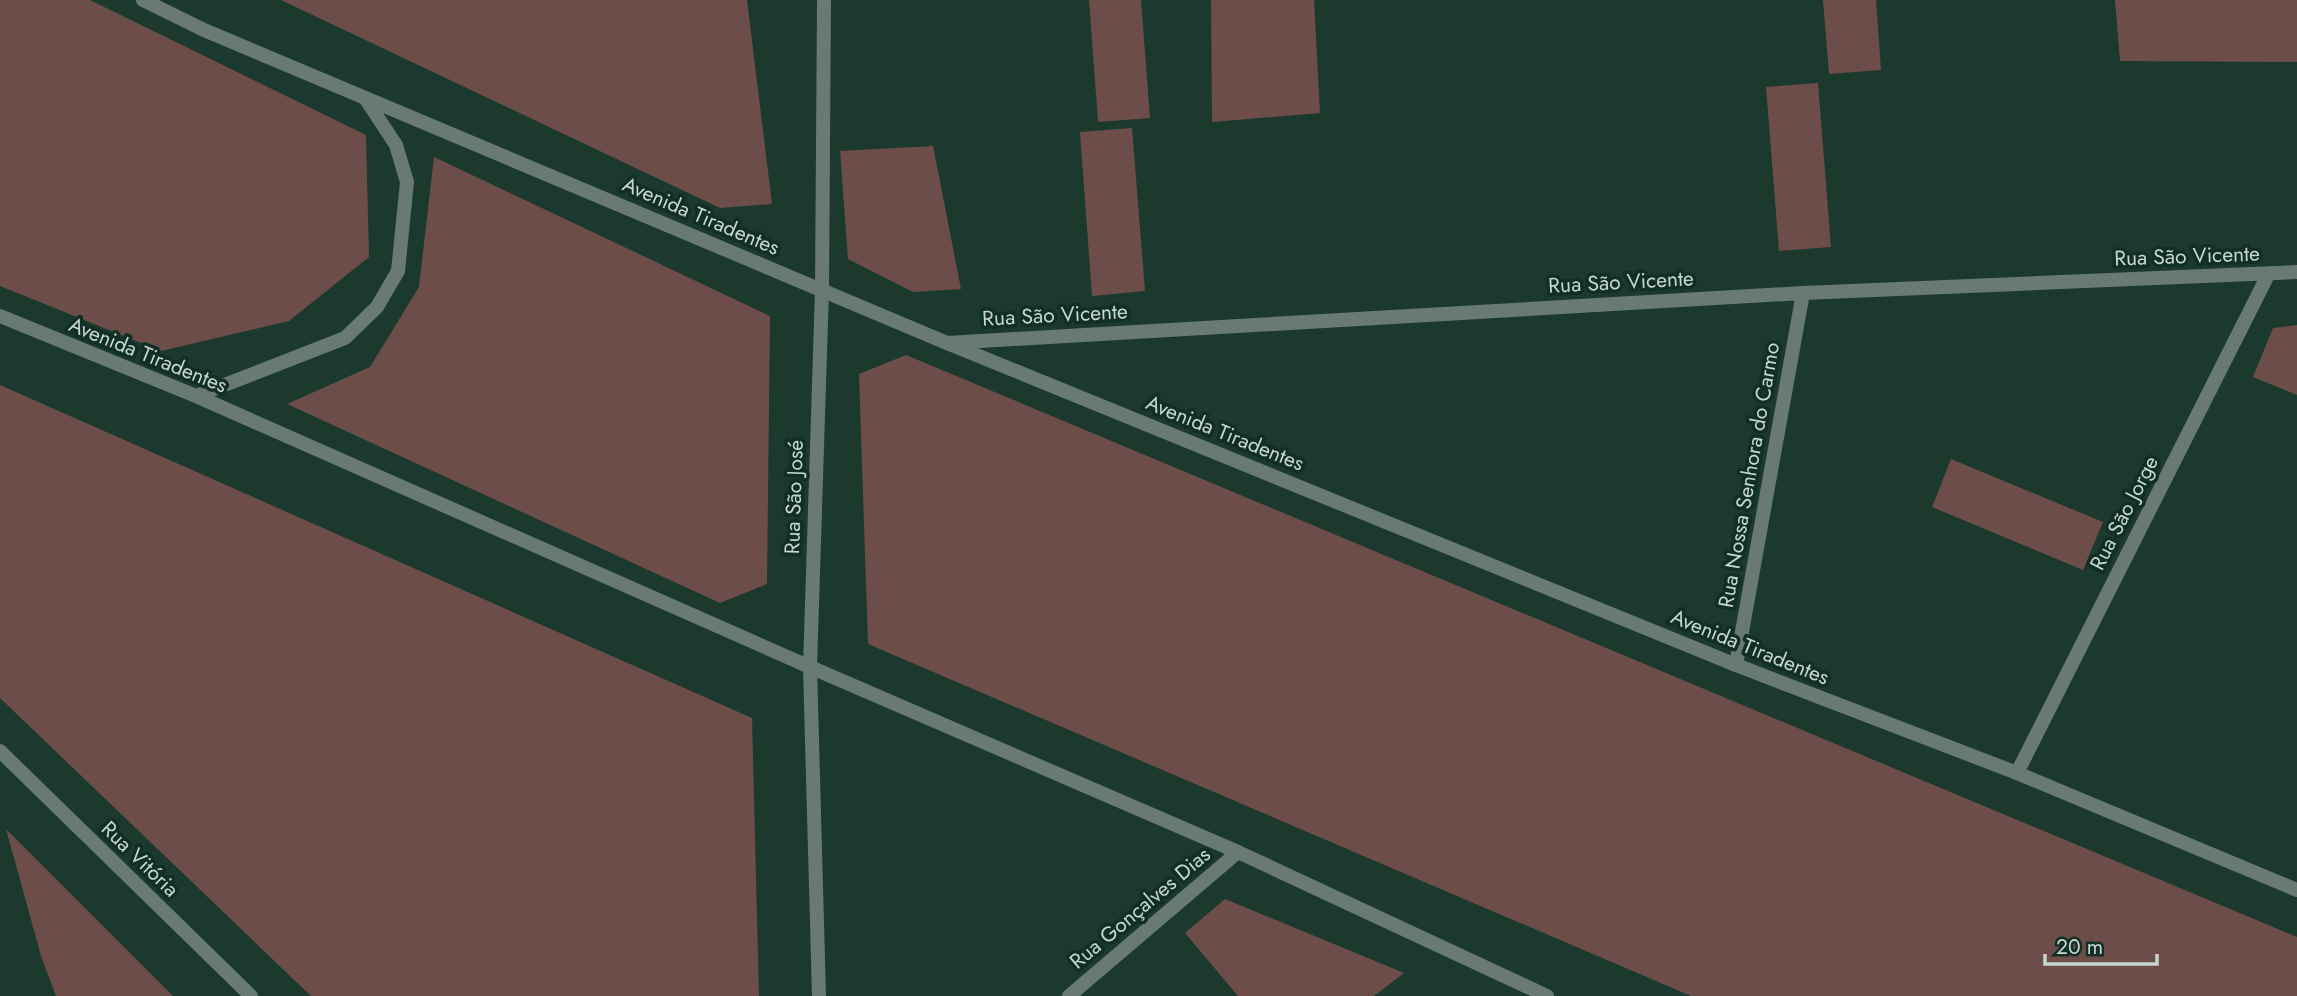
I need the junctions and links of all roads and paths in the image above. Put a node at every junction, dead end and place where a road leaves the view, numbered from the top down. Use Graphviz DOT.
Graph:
graph roads {
  1 [pos="144,0"];
  2 [pos="824,0"];
  3 [pos="365,97"];
  4 [pos="2297,272"];
  5 [pos="2269,273"];
  6 [pos="822,290"];
  7 [pos="1803,293"];
  8 [pos="0,316"];
  9 [pos="947,342"];
  10 [pos="195,396"];
  11 [pos="1736,665"];
  12 [pos="810,667"];
  13 [pos="0,751"];
  14 [pos="14,766"];
  15 [pos="0,772"];
  16 [pos="2017,773"];
  17 [pos="1238,852"];
  18 [pos="2297,890"];
  19 [pos="251,996"];
  20 [pos="820,996"];
  21 [pos="1069,996"];
  22 [pos="1547,996"];
  1 -- 3 [label="street, Avenida Tiradentes"];
  2 -- 6 [label="street, Rua São José"];
  3 -- 6 [label="street, Avenida Tiradentes"];
  3 -- 10 [label="street"];
  4 -- 5 [label="street, Rua São Vicente"];
  5 -- 7 [label="street, Rua São Vicente"];
  5 -- 16 [label="street, Rua São Jorge"];
  6 -- 9 [label="street, Avenida Tiradentes"];
  6 -- 12 [label="street, Rua São José"];
  7 -- 9 [label="street, Rua São Vicente"];
  7 -- 11 [label="street, Rua Nossa Senhora do Carmo"];
  8 -- 10 [label="street, Avenida Tiradentes"];
  9 -- 11 [label="street, Avenida Tiradentes"];
  10 -- 12 [label="street, Avenida Tiradentes"];
  11 -- 16 [label="street, Avenida Tiradentes"];
  12 -- 17 [label="street, Avenida Tiradentes"];
  12 -- 20 [label="street, Rua São José"];
  13 -- 14 [label="street, Rua Vitória"];
  14 -- 15 [label="street"];
  14 -- 19 [label="street, Rua Vitória"];
  16 -- 18 [label="street, Avenida Tiradentes"];
  17 -- 21 [label="street, Rua Gonçalves Dias"];
  17 -- 22 [label="street, Avenida Tiradentes"];
}
